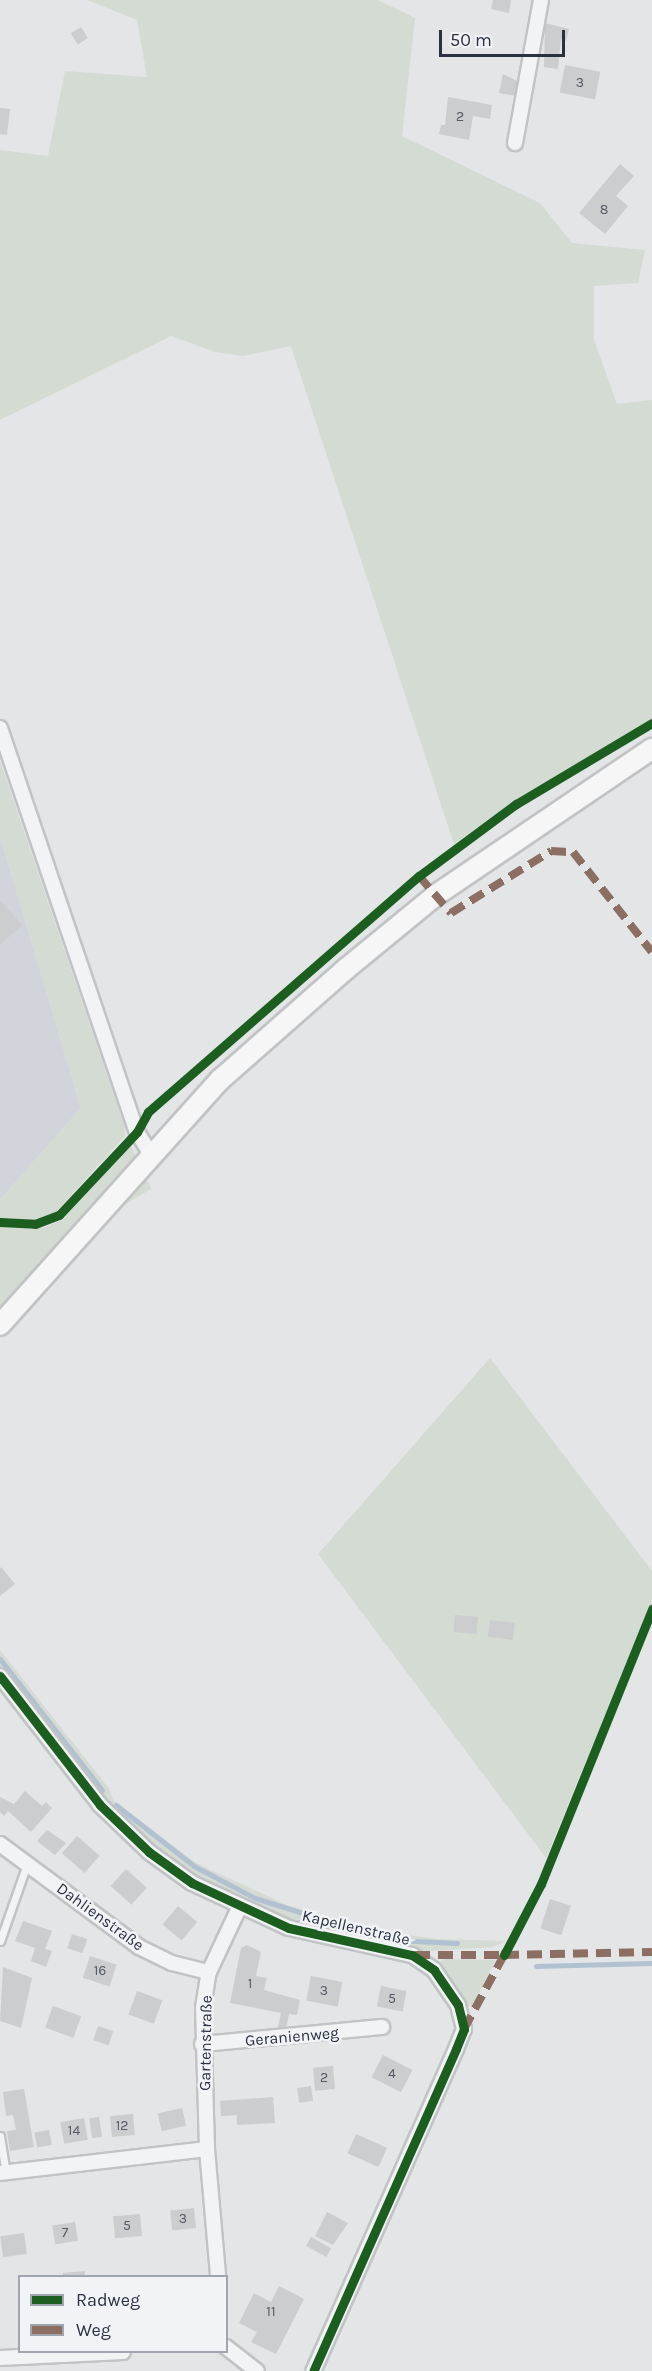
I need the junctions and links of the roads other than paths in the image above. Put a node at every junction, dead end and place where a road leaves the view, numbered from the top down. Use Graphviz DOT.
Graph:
graph roads {
  1 [pos="541,0"];
  2 [pos="515,143"];
  3 [pos="0,728"];
  4 [pos="652,749"];
  5 [pos="150,1153"];
  6 [pos="0,1325"];
  7 [pos="0,1676"];
  8 [pos="0,1844"];
  9 [pos="27,1864"];
  10 [pos="239,1908"];
  11 [pos="0,1941"];
  12 [pos="209,1972"];
  13 [pos="382,2027"];
  14 [pos="202,2044"];
  15 [pos="0,2136"];
  16 [pos="207,2149"];
  17 [pos="3,2172"];
  18 [pos="218,2275"];
  19 [pos="228,2349"];
  20 [pos="102,2353"];
  21 [pos="0,2358"];
  22 [pos="257,2371"];
  23 [pos="314,2371"];
  1 -- 2 [label="street"];
  3 -- 5 [label="street"];
  4 -- 5 [label="street"];
  5 -- 6 [label="street"];
  7 -- 10 [label="street, Kapellenstraße"];
  8 -- 9 [label="street, Dahlienstraße"];
  9 -- 11 [label="lane"];
  9 -- 12 [label="street, Dahlienstraße"];
  10 -- 12 [label="street, Gartenstraße"];
  10 -- 23 [label="street, Kapellenstraße"];
  12 -- 14 [label="street, Gartenstraße"];
  13 -- 14 [label="street, Geranienweg"];
  14 -- 16 [label="street, Gartenstraße"];
  15 -- 17 [label="lane"];
  16 -- 17 [label="street"];
  16 -- 18 [label="street, Gartenstraße"];
  19 -- 22 [label="street"];
  20 -- 21 [label="street"];
}
